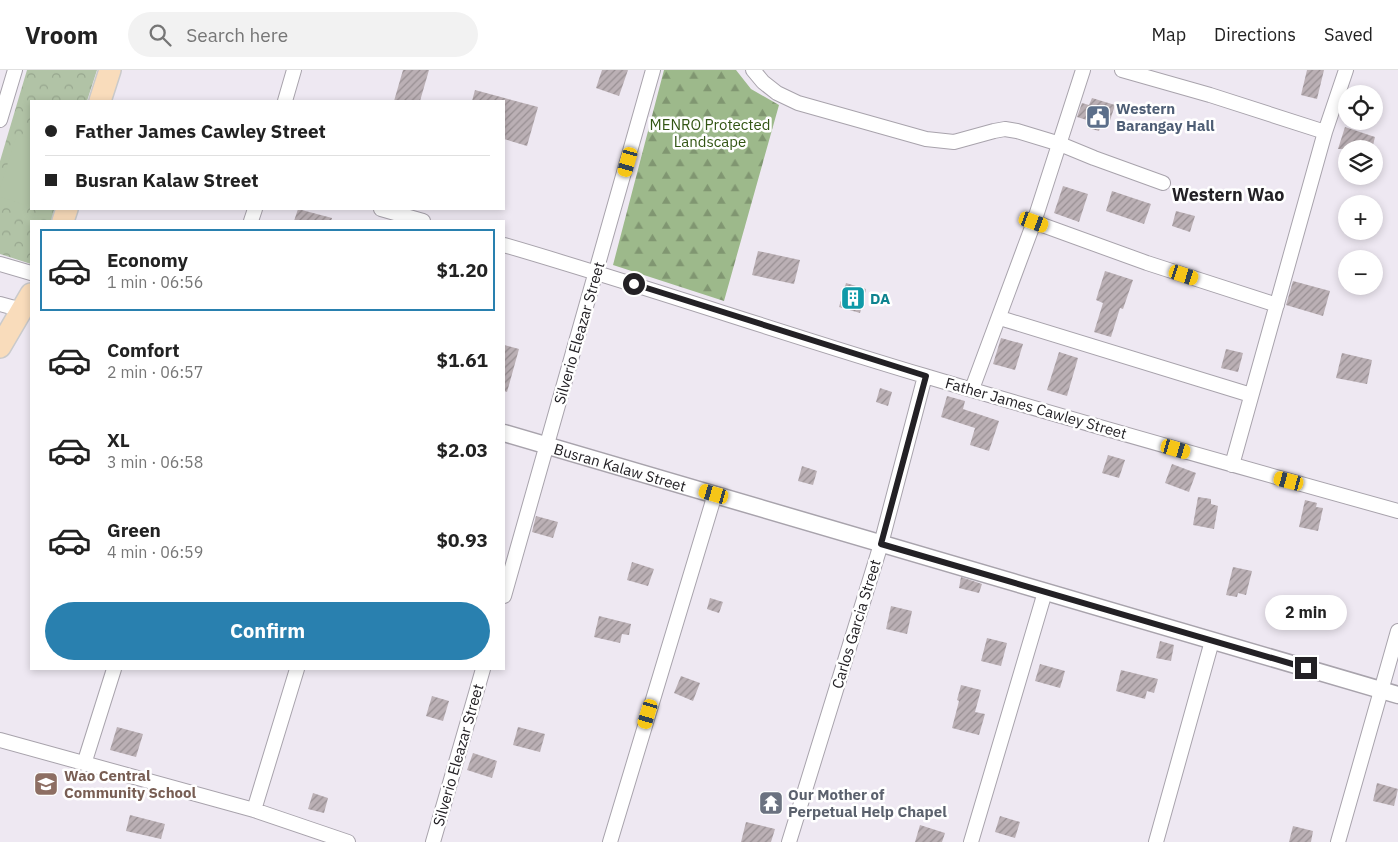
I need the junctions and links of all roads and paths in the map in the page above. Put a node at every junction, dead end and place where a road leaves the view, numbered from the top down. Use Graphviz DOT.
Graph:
graph roads {
  1 [pos="15,70"];
  2 [pos="110,70"];
  3 [pos="294,70"];
  4 [pos="654,70"];
  5 [pos="753,70"];
  6 [pos="1083,70"];
  7 [pos="1122,70"];
  8 [pos="1346,70"];
  9 [pos="100,100"];
  10 [pos="285,100"];
  11 [pos="0,120"];
  12 [pos="1325,132"];
  13 [pos="1060,144"];
  14 [pos="1164,183"];
  15 [pos="384,210"];
  16 [pos="420,220"];
  17 [pos="1034,222"];
  18 [pos="505,245"];
  19 [pos="0,264"];
  20 [pos="597,272"];
  21 [pos="30,273"];
  22 [pos="27,302"];
  23 [pos="0,304"];
  24 [pos="1276,304"];
  25 [pos="1000,318"];
  26 [pos="0,347"];
  27 [pos="926,376"];
  28 [pos="972,389"];
  29 [pos="1251,395"];
  30 [pos="505,433"];
  31 [pos="547,446"];
  32 [pos="1232,465"];
  33 [pos="714,494"];
  34 [pos="1398,511"];
  35 [pos="881,544"];
  36 [pos="1045,592"];
  37 [pos="505,593"];
  38 [pos="1398,631"];
  39 [pos="1212,641"];
  40 [pos="114,670"];
  41 [pos="297,670"];
  42 [pos="483,670"];
  43 [pos="1381,690"];
  44 [pos="1398,695"];
  45 [pos="0,740"];
  46 [pos="84,764"];
  47 [pos="254,810"];
  48 [pos="348,842"];
  49 [pos="433,842"];
  50 [pos="610,842"];
  51 [pos="788,842"];
  52 [pos="971,842"];
  53 [pos="1156,842"];
  54 [pos="1338,842"];
  1 -- 11 [label="street"];
  2 -- 9 [label="main road"];
  3 -- 10 [label="street"];
  4 -- 20 [label="street, Silverio Eleazar Street"];
  5 -- 13 [label="street"];
  6 -- 13 [label="street"];
  7 -- 12 [label="street"];
  8 -- 12 [label="street"];
  12 -- 24 [label="street"];
  13 -- 14 [label="street"];
  13 -- 17 [label="street"];
  15 -- 16 [label="street"];
  17 -- 24 [label="street"];
  17 -- 25 [label="street"];
  18 -- 20 [label="street, Father James Cawley Street"];
  19 -- 21 [label="street"];
  20 -- 27 [label="street, Father James Cawley Street"];
  20 -- 31 [label="street, Silverio Eleazar Street"];
  22 -- 23 [label="street"];
  22 -- 26 [label="main road"];
  24 -- 29 [label="street"];
  25 -- 28 [label="street"];
  25 -- 29 [label="street"];
  27 -- 28 [label="street, Father James Cawley Street"];
  27 -- 35 [label="street, Carlos Garcia Street"];
  28 -- 32 [label="street, Father James Cawley Street"];
  29 -- 32 [label="street"];
  30 -- 31 [label="street, Busran Kalaw Street"];
  31 -- 33 [label="street, Busran Kalaw Street"];
  31 -- 37 [label="street, Silverio Eleazar Street"];
  32 -- 34 [label="street, Father James Cawley Street"];
  33 -- 35 [label="street, Busran Kalaw Street"];
  33 -- 50 [label="street"];
  35 -- 36 [label="street, Busran Kalaw Street"];
  35 -- 51 [label="street, Carlos Garcia Street"];
  36 -- 39 [label="street, Busran Kalaw Street"];
  36 -- 52 [label="street"];
  38 -- 43 [label="street"];
  39 -- 43 [label="street, Busran Kalaw Street"];
  39 -- 53 [label="street"];
  40 -- 46 [label="street"];
  41 -- 47 [label="street"];
  42 -- 49 [label="street, Silverio Eleazar Street"];
  43 -- 44 [label="street, Busran Kalaw Street"];
  43 -- 54 [label="street"];
  45 -- 46 [label="street"];
  46 -- 47 [label="street"];
  47 -- 48 [label="street"];
}
